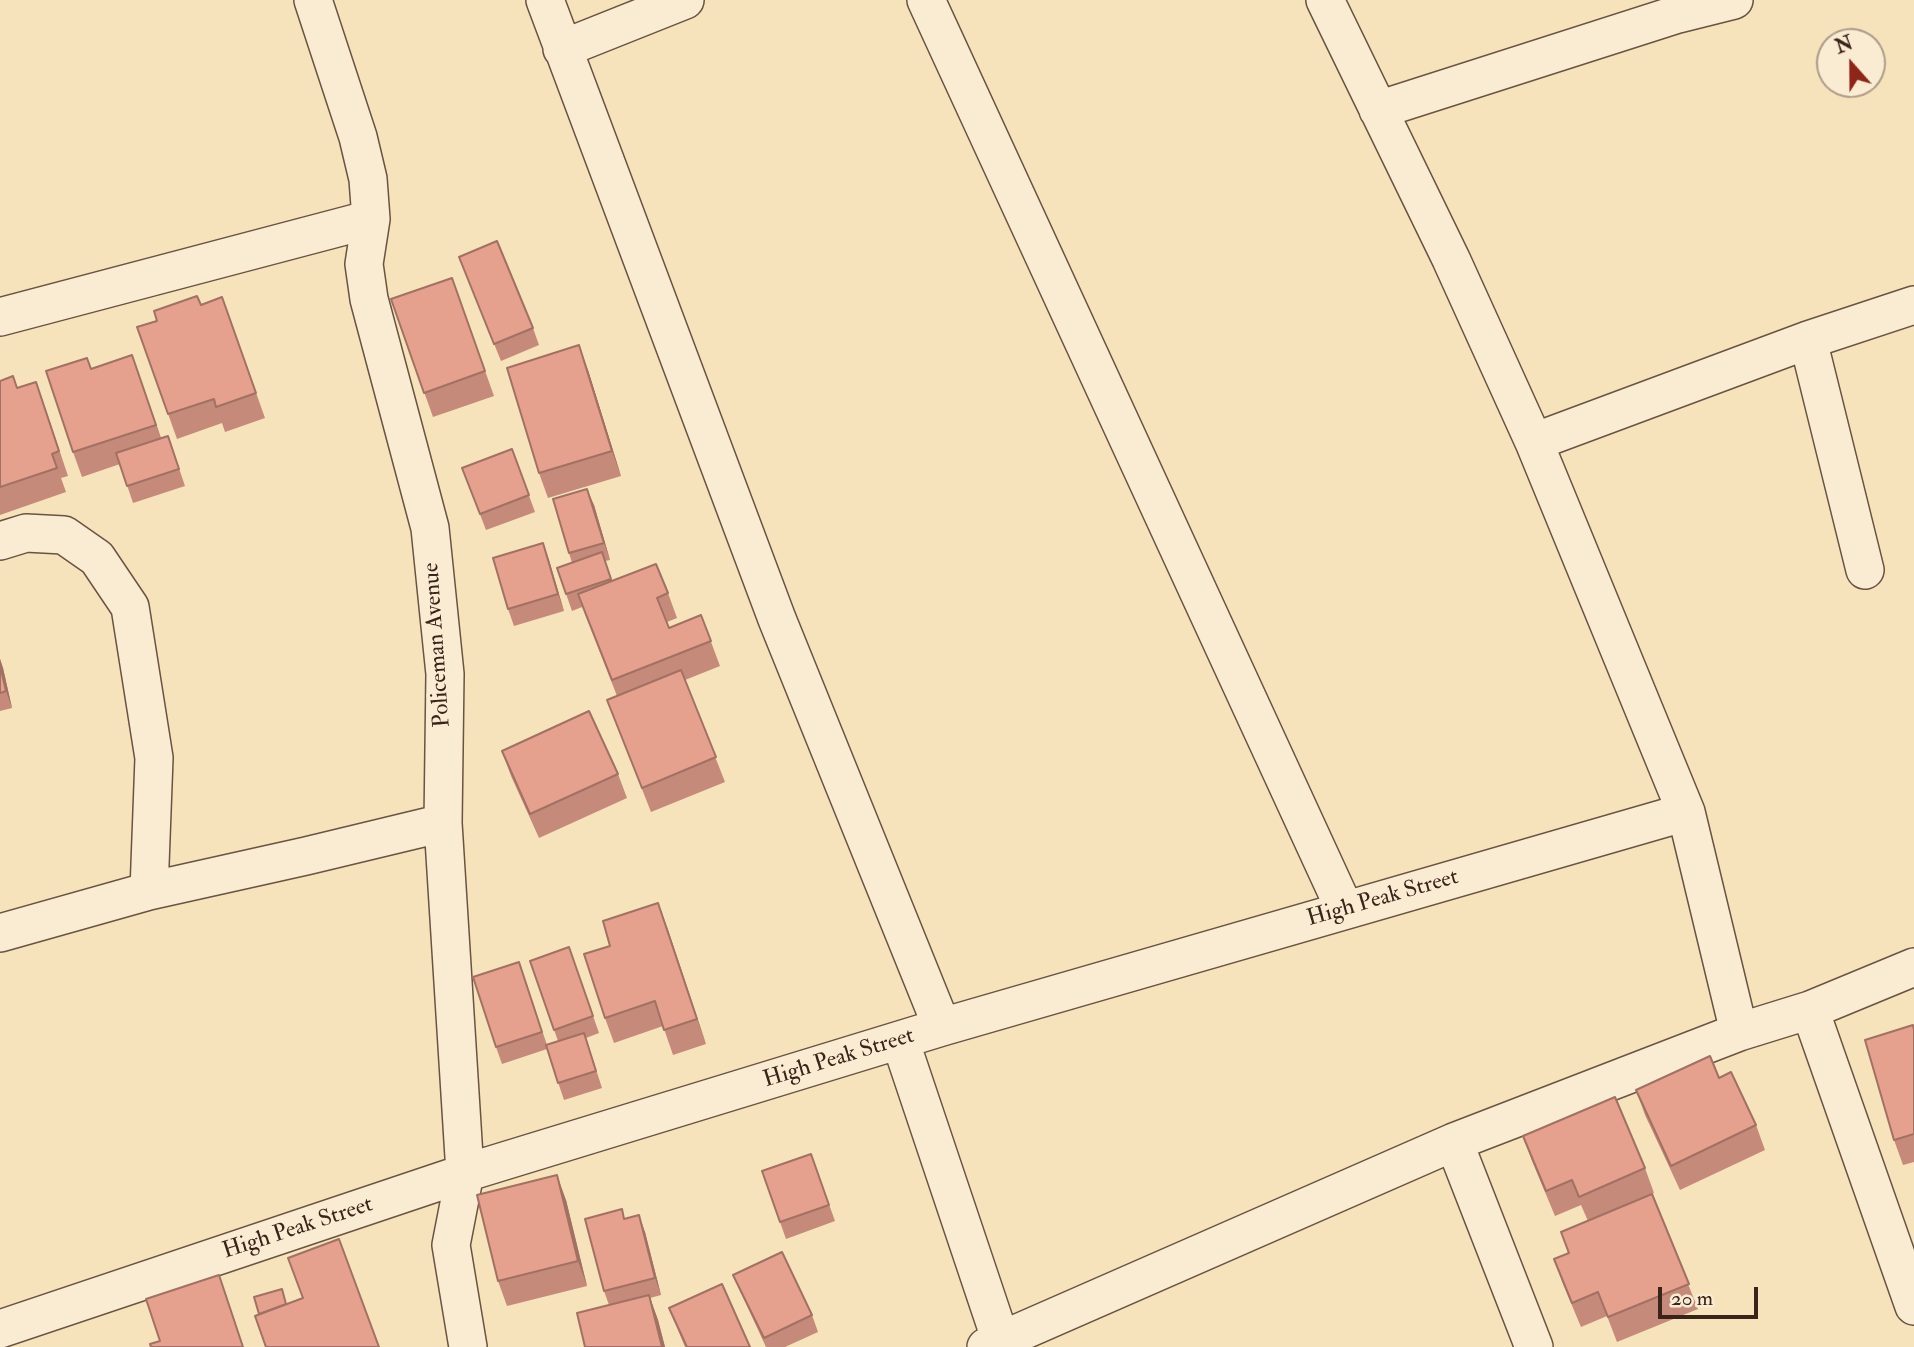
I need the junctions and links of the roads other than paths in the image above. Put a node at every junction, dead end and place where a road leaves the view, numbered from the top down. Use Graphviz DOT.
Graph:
graph roads {
  1 [pos="313,0"];
  2 [pos="545,0"];
  3 [pos="685,0"];
  4 [pos="926,0"];
  5 [pos="1325,0"];
  6 [pos="1734,0"];
  7 [pos="562,49"];
  8 [pos="1378,110"];
  9 [pos="371,219"];
  10 [pos="1914,305"];
  11 [pos="0,317"];
  12 [pos="1808,340"];
  13 [pos="1534,442"];
  14 [pos="0,541"];
  15 [pos="1865,570"];
  16 [pos="1686,812"];
  17 [pos="443,822"];
  18 [pos="149,891"];
  19 [pos="1345,910"];
  20 [pos="0,933"];
  21 [pos="1914,967"];
  22 [pos="1810,1010"];
  23 [pos="942,1027"];
  24 [pos="1739,1032"];
  25 [pos="900,1040"];
  26 [pos="1454,1142"];
  27 [pos="465,1173"];
  28 [pos="1914,1306"];
  29 [pos="0,1329"];
  30 [pos="993,1344"];
  31 [pos="468,1347"];
  32 [pos="1534,1347"];
  1 -- 9 [label="street, Policeman Avenue"];
  2 -- 7 [label="street"];
  3 -- 7 [label="street"];
  4 -- 19 [label="street"];
  5 -- 8 [label="street"];
  6 -- 8 [label="street"];
  7 -- 23 [label="street"];
  8 -- 13 [label="street"];
  9 -- 11 [label="street"];
  9 -- 17 [label="street, Policeman Avenue"];
  10 -- 12 [label="street"];
  12 -- 13 [label="street"];
  12 -- 15 [label="street"];
  13 -- 16 [label="street"];
  14 -- 18 [label="street"];
  16 -- 19 [label="street, High Peak Street"];
  16 -- 24 [label="street"];
  17 -- 18 [label="street"];
  17 -- 27 [label="street, Policeman Avenue"];
  18 -- 20 [label="street"];
  19 -- 23 [label="street, High Peak Street"];
  21 -- 22 [label="street"];
  22 -- 24 [label="street"];
  22 -- 28 [label="street"];
  23 -- 25 [label="street, High Peak Street"];
  24 -- 26 [label="street"];
  25 -- 27 [label="street, High Peak Street"];
  25 -- 30 [label="street"];
  26 -- 30 [label="street"];
  26 -- 32 [label="street"];
  27 -- 29 [label="street, High Peak Street"];
  27 -- 31 [label="street, Policeman Avenue"];
}
